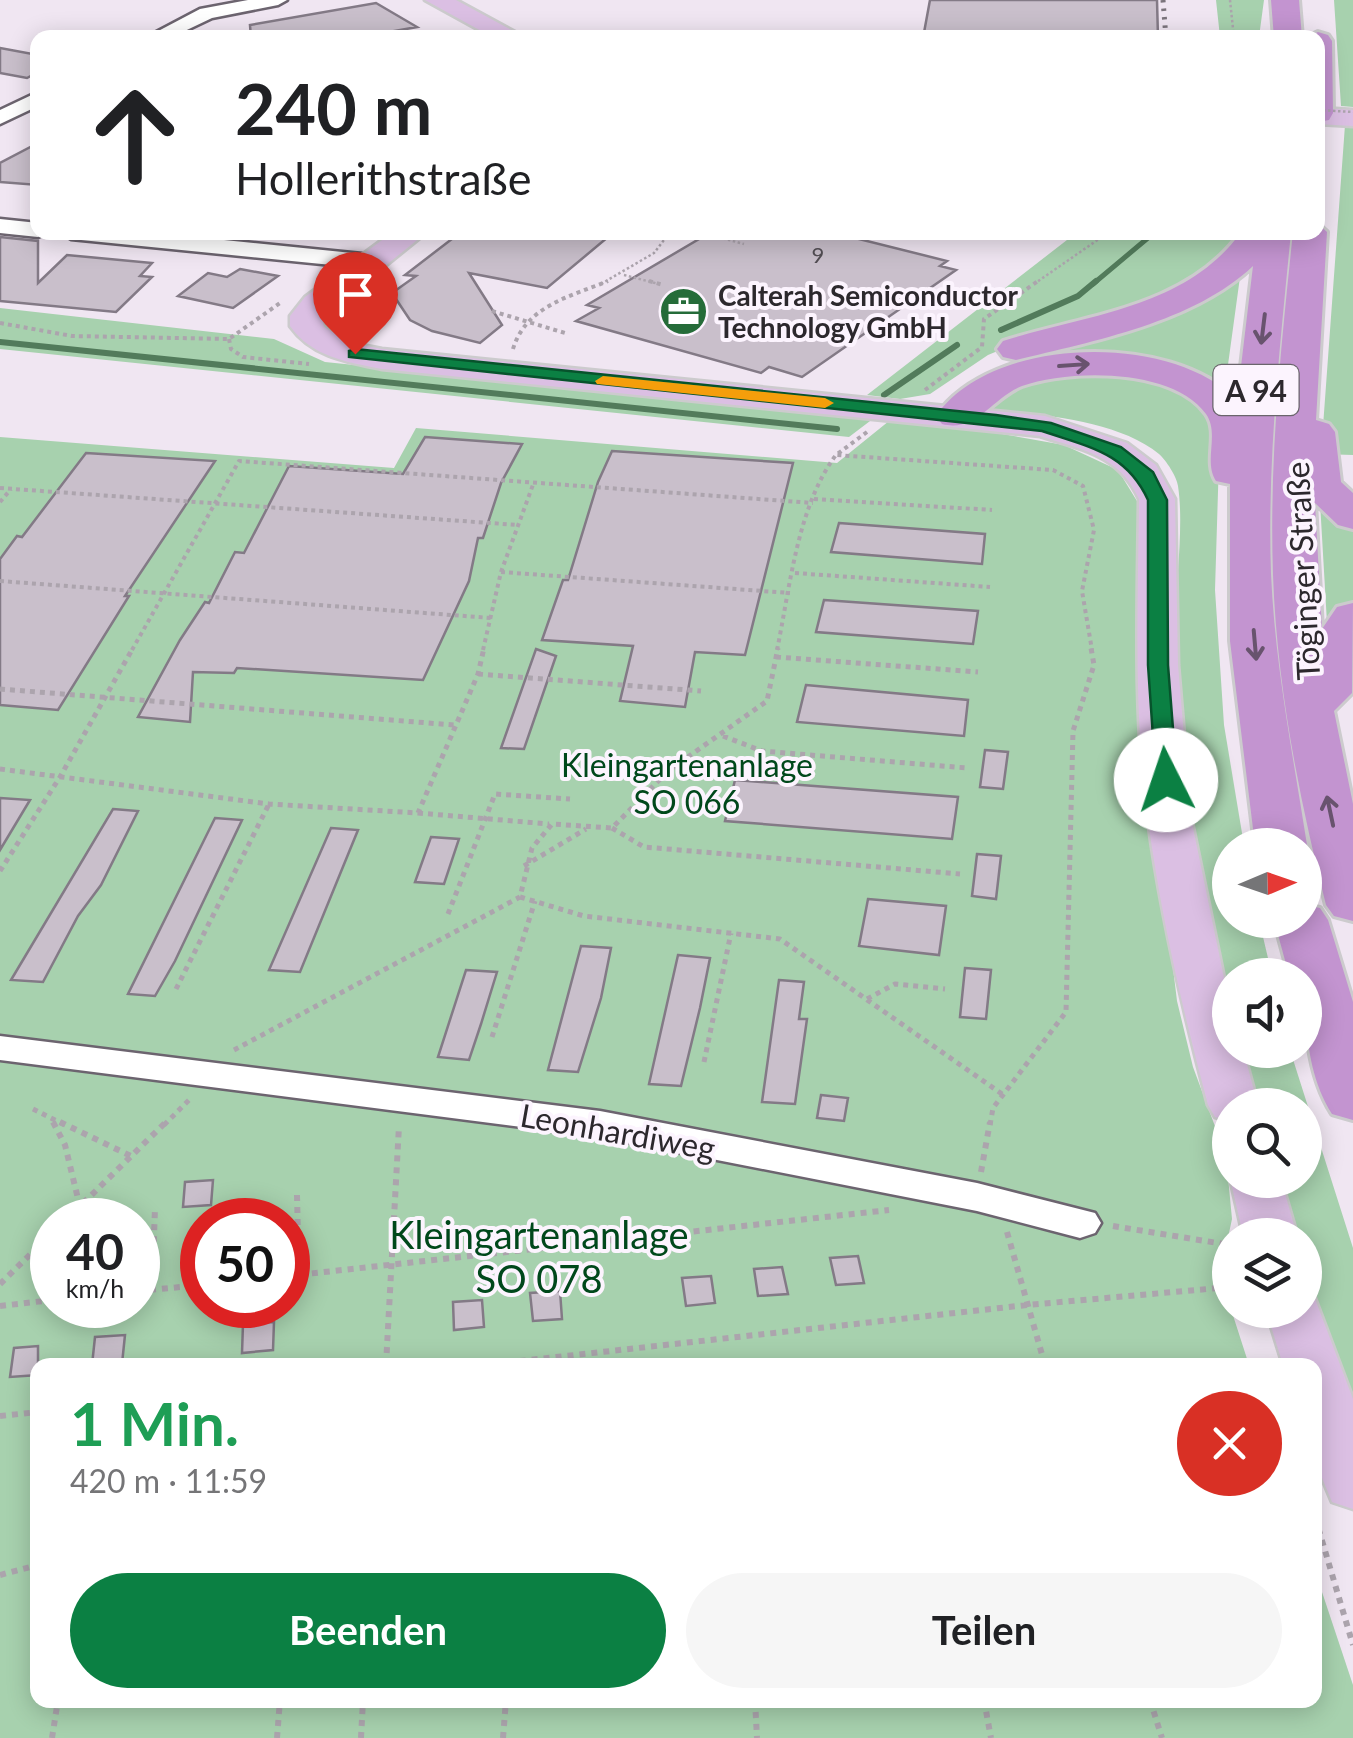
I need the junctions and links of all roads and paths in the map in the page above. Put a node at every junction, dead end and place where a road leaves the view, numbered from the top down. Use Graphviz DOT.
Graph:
graph roads {
  1 [pos="278,0"];
  2 [pos="437,0"];
  3 [pos="1230,0"];
  4 [pos="1285,0"];
  5 [pos="171,30"];
  6 [pos="498,30"];
  7 [pos="1233,30"];
  8 [pos="1287,30"];
  9 [pos="30,102"];
  10 [pos="1325,113"];
  11 [pos="1325,113"];
  12 [pos="1353,115"];
  13 [pos="0,118"];
  14 [pos="0,226"];
  15 [pos="30,229"];
  16 [pos="151,240"];
  17 [pos="402,240"];
  18 [pos="664,240"];
  19 [pos="729,240"];
  20 [pos="1098,240"];
  21 [pos="1255,240"];
  22 [pos="1273,240"];
  23 [pos="1309,240"];
  24 [pos="744,244"];
  25 [pos="372,262"];
  26 [pos="624,275"];
  27 [pos="662,285"];
  28 [pos="492,312"];
  29 [pos="524,320"];
  30 [pos="0,322"];
  31 [pos="566,332"];
  32 [pos="229,339"];
  33 [pos="514,362"];
  34 [pos="935,406"];
  35 [pos="1295,406"];
  36 [pos="879,423"];
  37 [pos="836,455"];
  38 [pos="534,482"];
  39 [pos="0,488"];
  40 [pos="12,489"];
  41 [pos="814,501"];
  42 [pos="0,502"];
  43 [pos="216,502"];
  44 [pos="992,510"];
  45 [pos="1353,516"];
  46 [pos="518,525"];
  47 [pos="1250,548"];
  48 [pos="501,572"];
  49 [pos="794,573"];
  50 [pos="0,581"];
  51 [pos="990,587"];
  52 [pos="164,593"];
  53 [pos="790,593"];
  54 [pos="1353,617"];
  55 [pos="491,618"];
  56 [pos="776,657"];
  57 [pos="978,672"];
  58 [pos="478,674"];
  59 [pos="0,689"];
  60 [pos="701,691"];
  61 [pos="105,698"];
  62 [pos="1310,712"];
  63 [pos="454,725"];
  64 [pos="723,736"];
  65 [pos="967,768"];
  66 [pos="0,769"];
  67 [pos="60,776"];
  68 [pos="570,800"];
  69 [pos="270,804"];
  70 [pos="418,813"];
  71 [pos="484,818"];
  72 [pos="552,824"];
  73 [pos="589,826"];
  74 [pos="612,828"];
  75 [pos="1279,828"];
  76 [pos="524,866"];
  77 [pos="0,871"];
  78 [pos="960,874"];
  79 [pos="520,897"];
  80 [pos="536,902"];
  81 [pos="1353,905"];
  82 [pos="448,914"];
  83 [pos="731,932"];
  84 [pos="1306,938"];
  85 [pos="945,988"];
  86 [pos="176,989"];
  87 [pos="866,998"];
  88 [pos="264,1035"];
  89 [pos="492,1037"];
  90 [pos="0,1048"];
  91 [pos="704,1062"];
  92 [pos="214,1075"];
  93 [pos="1229,1088"];
  94 [pos="1002,1094"];
  95 [pos="400,1098"];
  96 [pos="1353,1100"];
  97 [pos="33,1109"];
  98 [pos="52,1119"];
  99 [pos="133,1157"];
  100 [pos="297,1195"];
  101 [pos="74,1198"];
  102 [pos="90,1198"];
  103 [pos="297,1198"];
  104 [pos="992,1201"];
  105 [pos="871,1213"];
  106 [pos="1080,1223"];
  107 [pos="1212,1242"];
  108 [pos="30,1255"];
  109 [pos="391,1265"];
  110 [pos="310,1274"];
  111 [pos="0,1284"];
  112 [pos="1212,1289"];
  113 [pos="30,1303"];
  114 [pos="1026,1305"];
  115 [pos="0,1306"];
  116 [pos="1300,1328"];
  117 [pos="386,1358"];
  118 [pos="547,1358"];
  119 [pos="1043,1358"];
  120 [pos="1310,1358"];
  121 [pos="1322,1394"];
  122 [pos="30,1413"];
  123 [pos="0,1416"];
  124 [pos="1353,1485"];
  125 [pos="1322,1540"];
  126 [pos="30,1568"];
  127 [pos="0,1575"];
  128 [pos="1353,1644"];
  129 [pos="57,1708"];
  130 [pos="279,1708"];
  131 [pos="363,1708"];
  132 [pos="505,1708"];
  133 [pos="755,1708"];
  134 [pos="985,1708"];
  135 [pos="1153,1708"];
  136 [pos="52,1738"];
  137 [pos="276,1738"];
  138 [pos="361,1738"];
  139 [pos="503,1738"];
  140 [pos="757,1738"];
  141 [pos="991,1738"];
  142 [pos="1162,1738"];
  1 -- 5 [label="street"];
  2 -- 6 [label="main road"];
  3 -- 7 [label="path"];
  4 -- 8 [label="highway"];
  9 -- 13 [label="street"];
  10 -- 12 [label="main road, bridge"];
  11 -- 12 [label="path, bridge"];
  14 -- 15 [label="street"];
  16 -- 25 [label="street"];
  17 -- 25 [label="main road"];
  18 -- 26 [label="path"];
  19 -- 24 [label="path"];
  20 -- 34 [label="path"];
  21 -- 34 [label="highway"];
  22 -- 47 [label="highway, Töginger Straße / A 94, one-way"];
  23 -- 35 [label="highway, Töginger Straße / A 94"];
  25 -- 34 [label="main road"];
  26 -- 27 [label="path"];
  26 -- 29 [label="path"];
  28 -- 29 [label="path"];
  29 -- 31 [label="path"];
  29 -- 33 [label="path"];
  30 -- 32 [label="path"];
  34 -- 47 [label="highway, one-way"];
  34 -- 93 [label="main road"];
  35 -- 45 [label="highway"];
  35 -- 62 [label="highway, Töginger Straße / A 94"];
  36 -- 37 [label="path"];
  37 -- 41 [label="path"];
  37 -- 94 [label="path"];
  38 -- 41 [label="path"];
  38 -- 43 [label="path"];
  38 -- 46 [label="path"];
  39 -- 40 [label="path"];
  40 -- 42 [label="path"];
  40 -- 43 [label="path"];
  41 -- 44 [label="path"];
  41 -- 49 [label="path"];
  43 -- 46 [label="path"];
  43 -- 52 [label="path"];
  46 -- 48 [label="path"];
  47 -- 75 [label="highway, Töginger Straße / A 94, one-way"];
  48 -- 53 [label="path"];
  48 -- 55 [label="path"];
  49 -- 51 [label="path"];
  49 -- 53 [label="path"];
  50 -- 52 [label="path"];
  52 -- 55 [label="path"];
  52 -- 61 [label="path"];
  53 -- 56 [label="path"];
  54 -- 62 [label="highway"];
  55 -- 58 [label="path"];
  56 -- 57 [label="path"];
  56 -- 64 [label="path"];
  58 -- 60 [label="path"];
  58 -- 63 [label="path"];
  59 -- 61 [label="path"];
  61 -- 63 [label="path"];
  61 -- 67 [label="path"];
  81 -- 62 [label="highway, Töginger Straße / A 94, one-way"];
  63 -- 70 [label="path"];
  64 -- 65 [label="path"];
  64 -- 74 [label="path"];
  66 -- 67 [label="path"];
  67 -- 69 [label="path"];
  67 -- 77 [label="path"];
  68 -- 71 [label="path"];
  69 -- 70 [label="path"];
  69 -- 86 [label="path"];
  70 -- 71 [label="path"];
  71 -- 72 [label="path"];
  71 -- 82 [label="path"];
  72 -- 73 [label="path"];
  72 -- 76 [label="path"];
  73 -- 74 [label="path"];
  73 -- 76 [label="path"];
  74 -- 78 [label="path"];
  76 -- 79 [label="path"];
  79 -- 80 [label="path"];
  79 -- 88 [label="path"];
  80 -- 83 [label="path"];
  80 -- 89 [label="path"];
  83 -- 87 [label="path"];
  83 -- 91 [label="path"];
  84 -- 96 [label="highway"];
  85 -- 87 [label="path"];
  87 -- 94 [label="path"];
  90 -- 92 [label="street, Leonhardiweg"];
  92 -- 95 [label="street, Leonhardiweg"];
  92 -- 99 [label="path"];
  94 -- 104 [label="path"];
  95 -- 104 [label="street, Leonhardiweg"];
  95 -- 109 [label="path"];
  97 -- 98 [label="path"];
  98 -- 99 [label="path"];
  98 -- 101 [label="path"];
  99 -- 102 [label="path"];
  100 -- 103 [label="path"];
  104 -- 106 [label="street, Leonhardiweg"];
  104 -- 114 [label="path"];
  105 -- 109 [label="path"];
  106 -- 107 [label="path"];
  108 -- 111 [label="path"];
  109 -- 110 [label="path"];
  109 -- 117 [label="path"];
  112 -- 114 [label="path"];
  113 -- 115 [label="path"];
  114 -- 118 [label="path"];
  114 -- 119 [label="path"];
  116 -- 120 [label="main road"];
  121 -- 124 [label="main road"];
  122 -- 123 [label="path"];
  125 -- 128 [label="path"];
  126 -- 127 [label="path"];
  129 -- 136 [label="path"];
  130 -- 137 [label="path"];
  131 -- 138 [label="path"];
  132 -- 139 [label="path"];
  133 -- 140 [label="path"];
  134 -- 141 [label="path"];
  135 -- 142 [label="path"];
}
